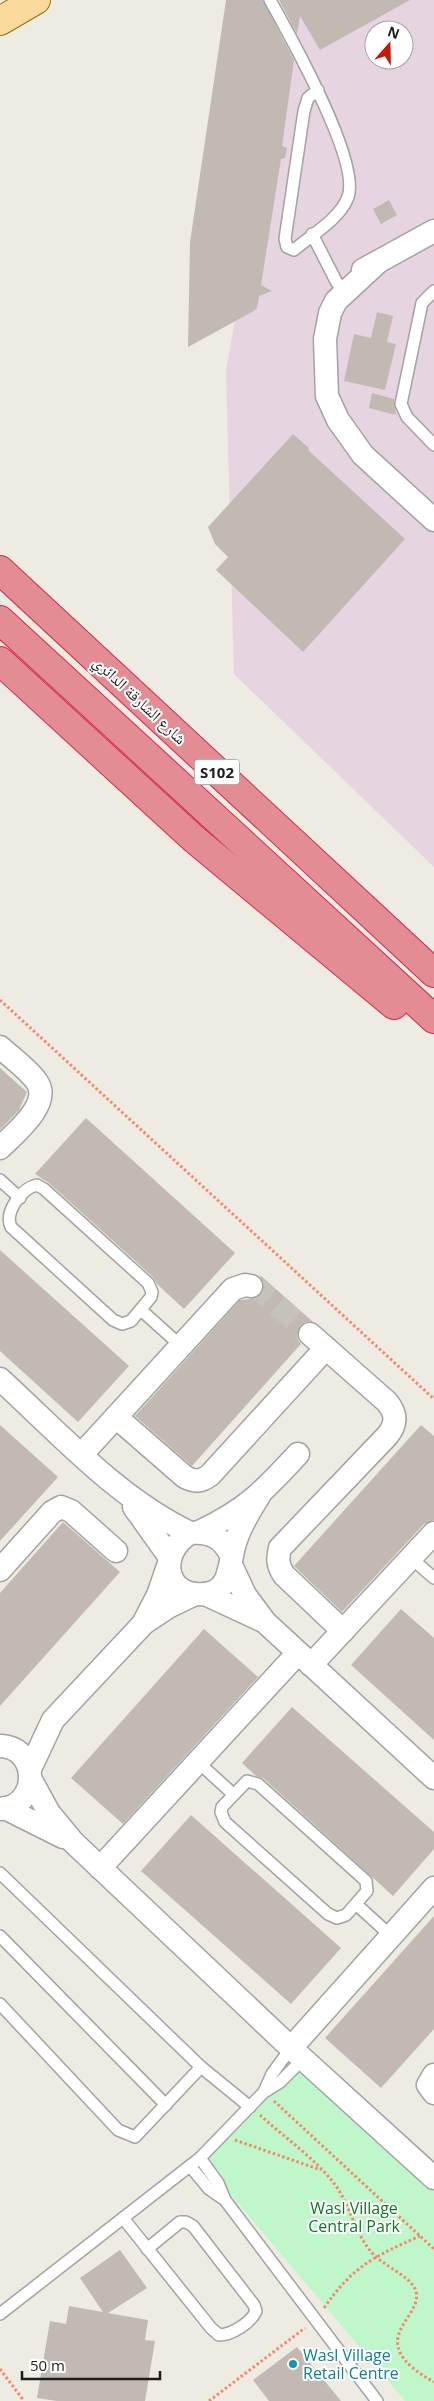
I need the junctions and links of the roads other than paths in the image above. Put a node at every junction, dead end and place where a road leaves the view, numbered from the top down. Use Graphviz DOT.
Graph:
graph roads {
  1 [pos="36,0"];
  2 [pos="270,0"];
  3 [pos="0,21"];
  4 [pos="318,90"];
  5 [pos="434,230"];
  6 [pos="312,234"];
  7 [pos="377,263"];
  8 [pos="337,283"];
  9 [pos="434,291"];
  10 [pos="319,363"];
  11 [pos="434,445"];
  12 [pos="434,520"];
  13 [pos="0,570"];
  14 [pos="0,620"];
  15 [pos="0,661"];
  16 [pos="434,973"];
  17 [pos="434,1019"];
  18 [pos="434,1036"];
  19 [pos="0,1047"];
  20 [pos="0,1148"];
  21 [pos="0,1180"];
  22 [pos="20,1198"];
  23 [pos="251,1286"];
  24 [pos="141,1310"];
  25 [pos="181,1346"];
  26 [pos="0,1379"];
  27 [pos="116,1417"];
  28 [pos="82,1454"];
  29 [pos="298,1454"];
  30 [pos="121,1491"];
  31 [pos="259,1496"];
  32 [pos="194,1532"];
  33 [pos="434,1533"];
  34 [pos="116,1551"];
  35 [pos="411,1558"];
  36 [pos="231,1560"];
  37 [pos="169,1561"];
  38 [pos="0,1570"];
  39 [pos="434,1578"];
  40 [pos="200,1594"];
  41 [pos="265,1622"];
  42 [pos="144,1623"];
  43 [pos="342,1631"];
  44 [pos="305,1659"];
  45 [pos="54,1720"];
  46 [pos="2,1746"];
  47 [pos="198,1762"];
  48 [pos="31,1775"];
  49 [pos="434,1778"];
  50 [pos="233,1794"];
  51 [pos="2,1809"];
  52 [pos="73,1842"];
  53 [pos="100,1868"];
  54 [pos="0,1873"];
  55 [pos="434,1888"];
  56 [pos="357,1905"];
  57 [pos="0,1936"];
  58 [pos="391,1936"];
  59 [pos="0,2004"];
  60 [pos="297,2053"];
  61 [pos="201,2067"];
  62 [pos="434,2075"];
  63 [pos="264,2092"];
  64 [pos="434,2093"];
  65 [pos="166,2105"];
  66 [pos="250,2107"];
  67 [pos="200,2158"];
  68 [pos="190,2166"];
  69 [pos="434,2178"];
  70 [pos="225,2200"];
  71 [pos="123,2218"];
  72 [pos="147,2249"];
  73 [pos="0,2314"];
  74 [pos="377,2401"];
  1 -- 3 [label="main road"];
  2 -- 4 [label="lane"];
  4 -- 6 [label="lane"];
  4 -- 6 [label="lane"];
  5 -- 7 [label="street"];
  6 -- 8 [label="lane"];
  7 -- 8 [label="street"];
  7 -- 10 [label="street"];
  8 -- 10 [label="street"];
  9 -- 11 [label="lane"];
  10 -- 12 [label="street"];
  13 -- 16 [label="highway, شارع الشارقة الدائري / S102"];
  14 -- 17 [label="highway, S102"];
  15 -- 18 [label="highway"];
  19 -- 20 [label="street"];
  21 -- 22 [label="lane"];
  22 -- 24 [label="lane"];
  22 -- 24 [label="lane"];
  23 -- 25 [label="street"];
  24 -- 25 [label="lane"];
  25 -- 27 [label="street"];
  26 -- 28 [label="street"];
  27 -- 28 [label="street"];
  27 -- 43 [label="street"];
  28 -- 30 [label="street"];
  29 -- 31 [label="street"];
  30 -- 32 [label="street"];
  30 -- 37 [label="street"];
  31 -- 32 [label="street"];
  31 -- 36 [label="street"];
  32 -- 36 [label="street"];
  32 -- 37 [label="street"];
  33 -- 35 [label="street"];
  34 -- 38 [label="street"];
  35 -- 39 [label="lane"];
  35 -- 43 [label="street"];
  36 -- 40 [label="street"];
  36 -- 41 [label="street"];
  37 -- 40 [label="street"];
  37 -- 42 [label="street"];
  40 -- 41 [label="street"];
  40 -- 42 [label="street"];
  41 -- 44 [label="street"];
  42 -- 45 [label="street"];
  43 -- 44 [label="street"];
  44 -- 47 [label="street"];
  44 -- 49 [label="street"];
  45 -- 46 [label="street"];
  45 -- 48 [label="street"];
  46 -- 48 [label="street"];
  47 -- 50 [label="lane"];
  47 -- 53 [label="street"];
  48 -- 51 [label="street"];
  48 -- 52 [label="street"];
  50 -- 56 [label="lane"];
  50 -- 56 [label="lane"];
  51 -- 52 [label="street"];
  52 -- 53 [label="street"];
  53 -- 60 [label="street"];
  54 -- 61 [label="lane"];
  55 -- 58 [label="street"];
  56 -- 58 [label="lane"];
  57 -- 65 [label="lane"];
  58 -- 60 [label="street"];
  59 -- 65 [label="lane"];
  60 -- 63 [label="lane"];
  60 -- 63 [label="lane"];
  60 -- 69 [label="street"];
  61 -- 65 [label="lane"];
  61 -- 66 [label="lane"];
  62 -- 64 [label="street"];
  63 -- 66 [label="lane"];
  66 -- 67 [label="lane"];
  67 -- 68 [label="lane"];
  67 -- 70 [label="lane"];
  68 -- 70 [label="lane"];
  68 -- 71 [label="lane"];
  70 -- 74 [label="lane"];
  71 -- 72 [label="lane"];
  71 -- 73 [label="lane"];
  72 -- 72 [label="lane"];
}
